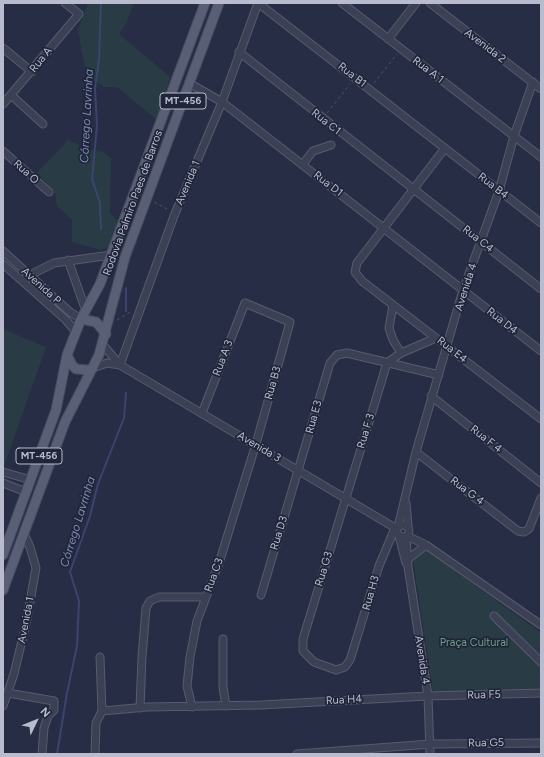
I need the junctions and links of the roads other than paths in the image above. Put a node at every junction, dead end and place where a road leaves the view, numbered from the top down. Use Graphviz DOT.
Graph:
graph roads {
  1 [pos="65,3"];
  2 [pos="205,3"];
  3 [pos="219,3"];
  4 [pos="258,3"];
  5 [pos="342,3"];
  6 [pos="416,3"];
  7 [pos="430,3"];
  8 [pos="388,39"];
  9 [pos="3,48"];
  10 [pos="239,52"];
  11 [pos="32,72"];
  12 [pos="533,82"];
  13 [pos="189,83"];
  14 [pos="541,88"];
  15 [pos="11,95"];
  16 [pos="222,102"];
  17 [pos="3,104"];
  18 [pos="43,124"];
  19 [pos="514,136"];
  20 [pos="331,145"];
  21 [pos="445,148"];
  22 [pos="3,150"];
  23 [pos="541,157"];
  24 [pos="303,164"];
  25 [pos="414,190"];
  26 [pos="499,191"];
  27 [pos="49,192"];
  28 [pos="541,223"];
  29 [pos="385,229"];
  30 [pos="481,242"];
  31 [pos="3,251"];
  32 [pos="111,256"];
  33 [pos="68,260"];
  34 [pos="3,264"];
  35 [pos="28,274"];
  36 [pos="22,280"];
  37 [pos="541,289"];
  38 [pos="463,290"];
  39 [pos="393,305"];
  40 [pos="86,311"];
  41 [pos="81,319"];
  42 [pos="290,322"];
  43 [pos="107,329"];
  44 [pos="76,332"];
  45 [pos="436,338"];
  46 [pos="102,345"];
  47 [pos="447,347"];
  48 [pos="541,351"];
  49 [pos="401,353"];
  50 [pos="67,355"];
  51 [pos="387,363"];
  52 [pos="120,365"];
  53 [pos="93,368"];
  54 [pos="439,375"];
  55 [pos="432,396"];
  56 [pos="202,413"];
  57 [pos="541,419"];
  58 [pos="256,444"];
  59 [pos="416,452"];
  60 [pos="298,470"];
  61 [pos="3,472"];
  62 [pos="30,480"];
  63 [pos="3,483"];
  64 [pos="540,483"];
  65 [pos="26,492"];
  66 [pos="541,498"];
  67 [pos="345,499"];
  68 [pos="402,531"];
  69 [pos="24,534"];
  70 [pos="424,544"];
  71 [pos="3,555"];
  72 [pos="408,563"];
  73 [pos="3,590"];
  74 [pos="261,595"];
  75 [pos="206,596"];
  76 [pos="494,616"];
  77 [pos="541,625"];
  78 [pos="223,639"];
  79 [pos="100,658"];
  80 [pos="350,660"];
  81 [pos="541,662"];
  82 [pos="8,693"];
  83 [pos="541,693"];
  84 [pos="428,696"];
  85 [pos="3,706"];
  86 [pos="226,706"];
  87 [pos="192,707"];
  88 [pos="140,708"];
  89 [pos="102,711"];
  90 [pos="541,743"];
  91 [pos="431,744"];
  92 [pos="299,753"];
  93 [pos="42,754"];
  94 [pos="94,754"];
  95 [pos="430,754"];
  1 -- 11 [label="street, Rua A"];
  2 -- 32 [label="main road, Rodovia Palmiro Paes de Barros / MT-456"];
  3 -- 13 [label="main road, Rodovia Palmiro Paes de Barros / MT-456"];
  4 -- 10 [label="street, Avenida 1"];
  4 -- 21 [label="street, Rua B1"];
  5 -- 8 [label="street, Rua A 1"];
  6 -- 8 [label="street"];
  7 -- 12 [label="street, Avenida 2"];
  8 -- 19 [label="street, Rua A 1"];
  9 -- 11 [label="street"];
  10 -- 16 [label="street, Avenida 1"];
  10 -- 25 [label="street, Rua C1"];
  11 -- 15 [label="street, Rua A"];
  12 -- 14 [label="street, Avenida 2"];
  12 -- 19 [label="street, Avenida 4"];
  13 -- 16 [label="street, Rua D1"];
  13 -- 43 [label="main road, Rodovia Palmiro Paes de Barros / MT-456"];
  15 -- 17 [label="street, Rua A"];
  15 -- 18 [label="street"];
  16 -- 24 [label="street, Rua D1"];
  16 -- 52 [label="street, Avenida 1"];
  19 -- 23 [label="street, Rua A 1"];
  19 -- 26 [label="street, Avenida 4"];
  20 -- 24 [label="street"];
  21 -- 25 [label="street"];
  21 -- 26 [label="street, Rua B4"];
  22 -- 27 [label="street, Rua O"];
  24 -- 29 [label="street, Rua D1"];
  25 -- 29 [label="street"];
  25 -- 30 [label="street, Rua C4"];
  26 -- 28 [label="street, Rua B4"];
  26 -- 30 [label="street, Avenida 4"];
  29 -- 38 [label="street, Rua D1"];
  29 -- 39 [label="street, Rua E4"];
  30 -- 37 [label="street, Rua C4"];
  30 -- 38 [label="street, Avenida 4"];
  31 -- 35 [label="street, Avenida P"];
  32 -- 33 [label="street"];
  32 -- 40 [label="main road, Rodovia Palmiro Paes de Barros / MT-456"];
  33 -- 35 [label="street"];
  33 -- 40 [label="street"];
  34 -- 36 [label="street, Avenida P"];
  35 -- 36 [label="street"];
  35 -- 41 [label="street, Avenida P"];
  36 -- 44 [label="street, Avenida P"];
  38 -- 47 [label="street, Avenida 4"];
  38 -- 48 [label="street, Rua D4"];
  39 -- 45 [label="street, Rua E4"];
  39 -- 49 [label="street"];
  40 -- 41 [label="main road, Rodovia Palmiro Paes de Barros / MT-456"];
  41 -- 43 [label="main road"];
  41 -- 44 [label="main road, Rodovia Palmiro Paes de Barros / MT-456"];
  42 -- 56 [label="street, Rua A 3"];
  42 -- 58 [label="street, Rua B3"];
  43 -- 46 [label="main road, Rodovia Palmiro Paes de Barros / MT-456"];
  44 -- 50 [label="main road, Rodovia Palmiro Paes de Barros / MT-456"];
  45 -- 47 [label="street, Rua E4"];
  45 -- 49 [label="street"];
  46 -- 52 [label="street"];
  46 -- 53 [label="main road, Rodovia Palmiro Paes de Barros / MT-456"];
  47 -- 54 [label="street, Avenida 4"];
  47 -- 57 [label="street, Rua E4"];
  49 -- 51 [label="street"];
  50 -- 53 [label="main road"];
  50 -- 62 [label="main road, Rodovia Palmiro Paes de Barros / MT-456"];
  51 -- 54 [label="street"];
  51 -- 60 [label="street, Rua E3"];
  51 -- 67 [label="street, Rua F 3"];
  52 -- 53 [label="street"];
  52 -- 56 [label="street, Avenida 3"];
  53 -- 69 [label="main road, Rodovia Palmiro Paes de Barros / MT-456"];
  54 -- 55 [label="street, Avenida 4"];
  55 -- 59 [label="street, Avenida 4"];
  55 -- 64 [label="street, Rua F 4"];
  56 -- 58 [label="street, Avenida 3"];
  58 -- 60 [label="street, Avenida 3"];
  58 -- 75 [label="street, Rua C3"];
  59 -- 66 [label="street, Rua G 4"];
  59 -- 68 [label="street, Avenida 4"];
  60 -- 67 [label="street, Avenida 3"];
  60 -- 74 [label="street, Rua D3"];
  61 -- 62 [label="street"];
  62 -- 65 [label="main road, Rodovia Palmiro Paes de Barros / MT-456"];
  63 -- 65 [label="street"];
  65 -- 71 [label="main road, Rodovia Palmiro Paes de Barros / MT-456"];
  67 -- 68 [label="street, Avenida 3"];
  67 -- 80 [label="street, Rua G3"];
  68 -- 70 [label="street, Avenida 3"];
  68 -- 72 [label="street, Avenida 4"];
  68 -- 80 [label="street, Rua H3"];
  69 -- 73 [label="main road, Rodovia Palmiro Paes de Barros / MT-456"];
  69 -- 82 [label="street, Avenida 1"];
  70 -- 72 [label="street"];
  70 -- 77 [label="street, Avenida 3"];
  72 -- 84 [label="street, Avenida 4"];
  75 -- 87 [label="street, Rua C3"];
  75 -- 88 [label="street"];
  76 -- 81 [label="street"];
  78 -- 86 [label="street"];
  79 -- 89 [label="street"];
  82 -- 85 [label="street, Avenida 1"];
  82 -- 93 [label="street"];
  83 -- 84 [label="street, Rua F5"];
  84 -- 86 [label="street, Rua H4"];
  84 -- 91 [label="street, Avenida 4"];
  86 -- 87 [label="street, Rua H4"];
  87 -- 88 [label="street, Rua H4"];
  88 -- 89 [label="street, Rua H4"];
  89 -- 94 [label="street"];
  90 -- 91 [label="street, Rua G5"];
  91 -- 92 [label="street, Rua G5"];
  91 -- 95 [label="street, Avenida 4"];
}
